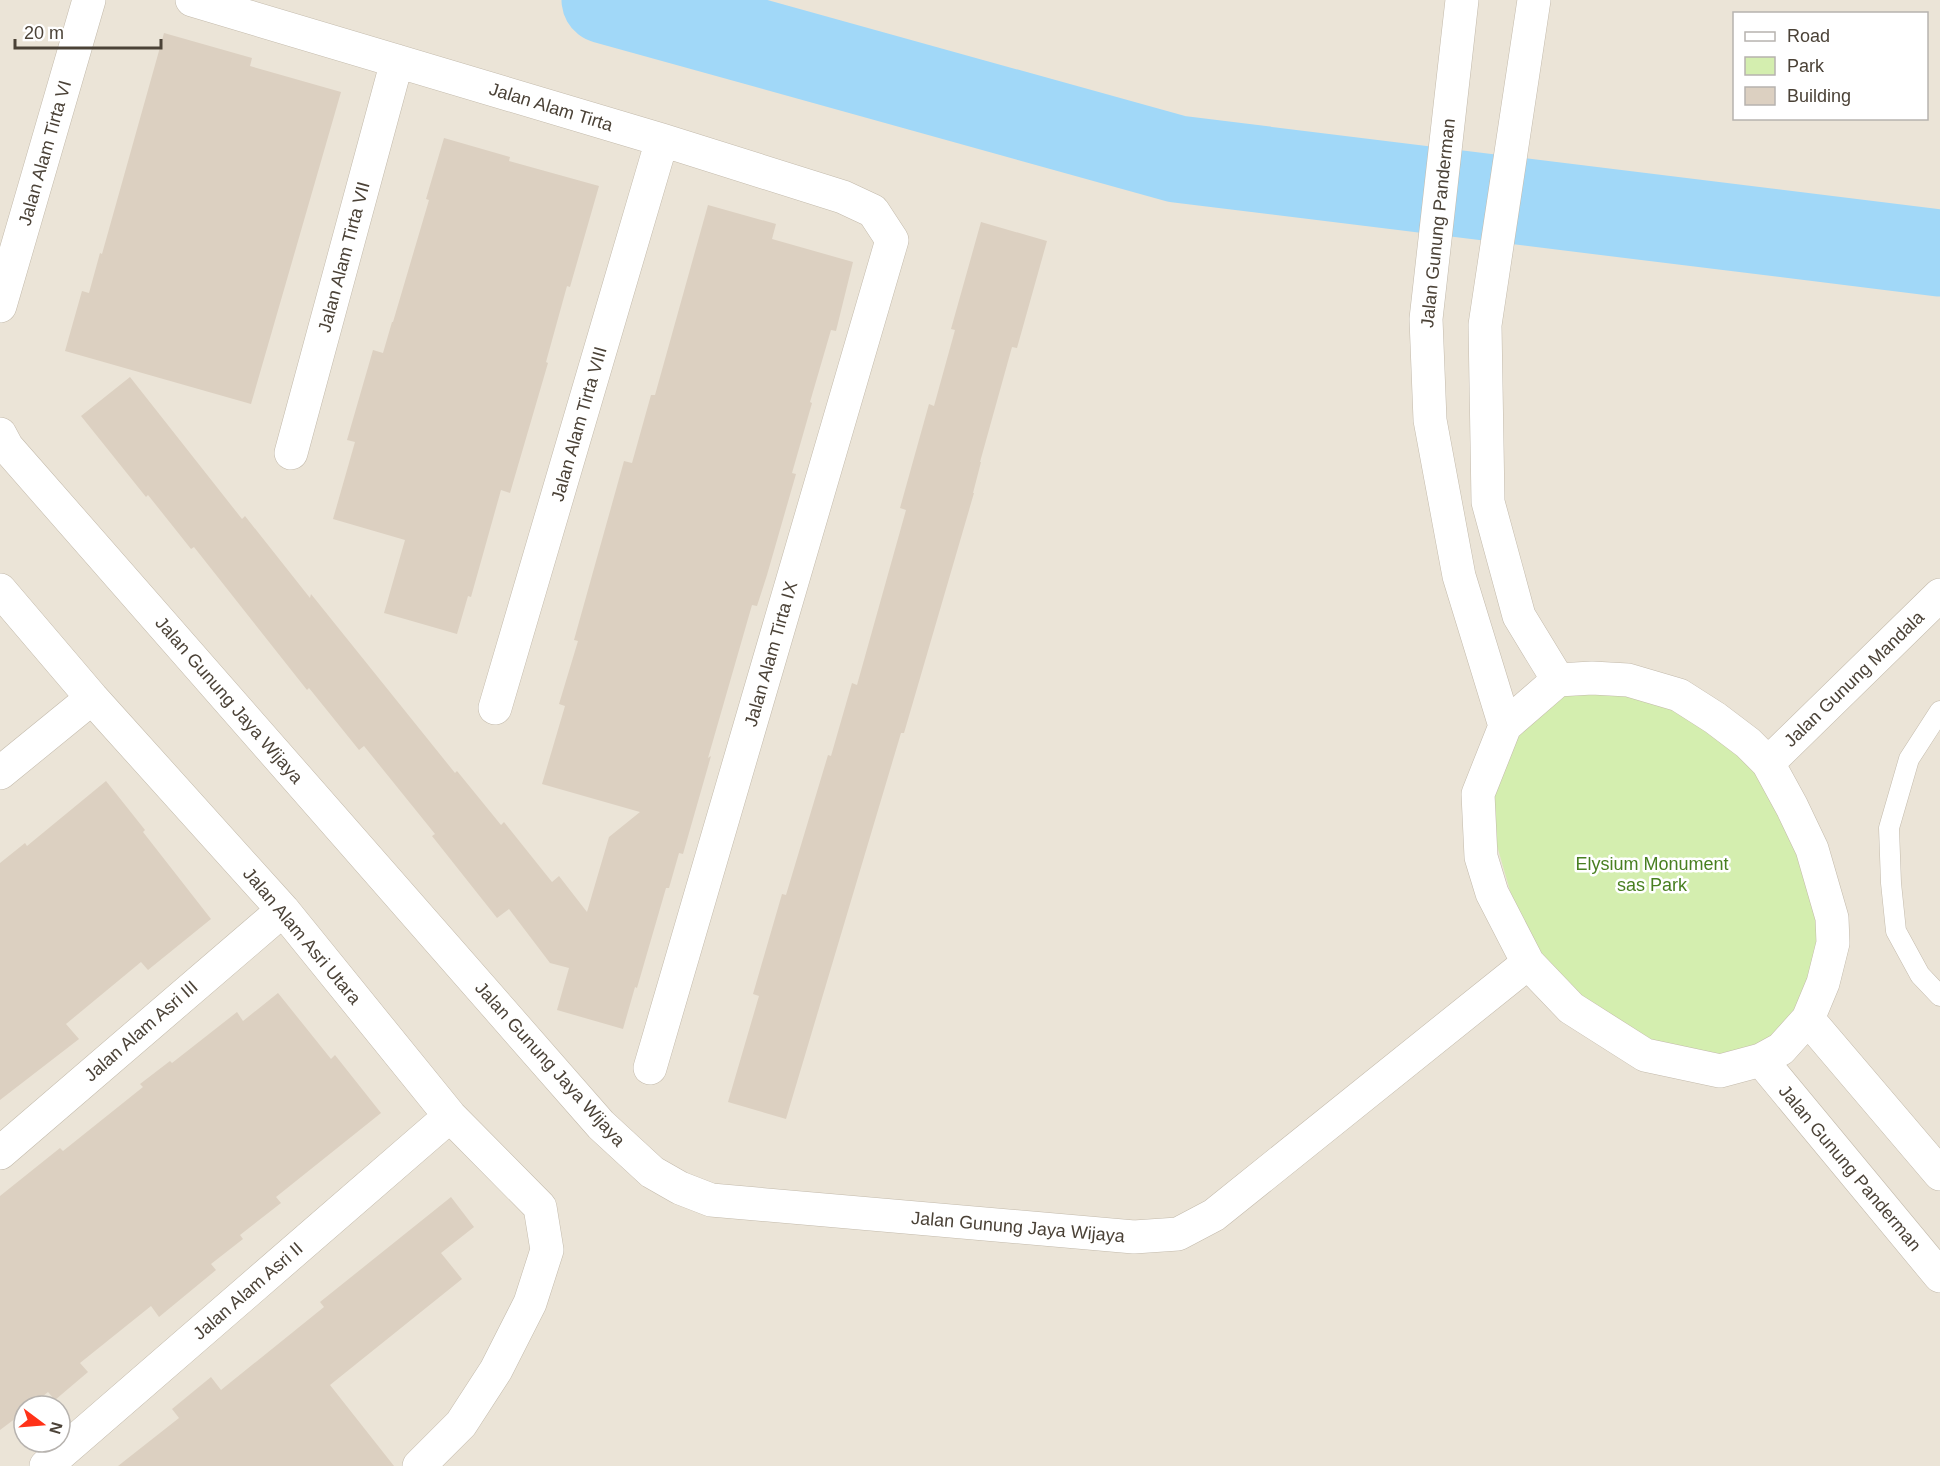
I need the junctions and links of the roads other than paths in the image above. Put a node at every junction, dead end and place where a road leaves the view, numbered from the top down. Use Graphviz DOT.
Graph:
graph roads {
  1 [pos="89,0"];
  2 [pos="192,0"];
  3 [pos="1462,0"];
  4 [pos="1534,0"];
  5 [pos="397,61"];
  6 [pos="662,140"];
  7 [pos="892,240"];
  8 [pos="0,306"];
  9 [pos="0,434"];
  10 [pos="291,453"];
  11 [pos="0,591"];
  12 [pos="1940,595"];
  13 [pos="1558,680"];
  14 [pos="92,698"];
  15 [pos="495,708"];
  16 [pos="1940,711"];
  17 [pos="1505,726"];
  18 [pos="1768,763"];
  19 [pos="0,773"];
  20 [pos="283,910"];
  21 [pos="1528,963"];
  22 [pos="1940,996"];
  23 [pos="1808,1019"];
  24 [pos="1761,1060"];
  25 [pos="650,1068"];
  26 [pos="450,1116"];
  27 [pos="0,1153"];
  28 [pos="1940,1174"];
  29 [pos="1940,1276"];
  30 [pos="46,1466"];
  31 [pos="419,1466"];
  1 -- 8 [label="street, Jalan Alam Tirta VI"];
  2 -- 5 [label="street, Jalan Alam Tirta"];
  3 -- 17 [label="street, Jalan Gunung Panderman"];
  4 -- 13 [label="street"];
  5 -- 6 [label="street, Jalan Alam Tirta"];
  5 -- 10 [label="street, Jalan Alam Tirta VII"];
  6 -- 7 [label="street, Jalan Alam Tirta"];
  6 -- 15 [label="street, Jalan Alam Tirta VIII"];
  7 -- 25 [label="street, Jalan Alam Tirta IX"];
  9 -- 21 [label="street, Jalan Gunung Jaya Wijaya"];
  11 -- 14 [label="street, Jalan Alam Asri Utara"];
  12 -- 18 [label="street, Jalan Gunung Mandala"];
  13 -- 17 [label="street"];
  13 -- 18 [label="street"];
  14 -- 19 [label="street"];
  14 -- 20 [label="street, Jalan Alam Asri Utara"];
  16 -- 22 [label="lane"];
  17 -- 21 [label="street"];
  18 -- 23 [label="street"];
  20 -- 26 [label="street, Jalan Alam Asri Utara"];
  20 -- 27 [label="street, Jalan Alam Asri III"];
  21 -- 24 [label="street"];
  23 -- 24 [label="street"];
  23 -- 28 [label="street"];
  24 -- 29 [label="street, Jalan Gunung Panderman"];
  26 -- 30 [label="street, Jalan Alam Asri II"];
  26 -- 31 [label="street, Jalan Alam Asri Utara"];
}
